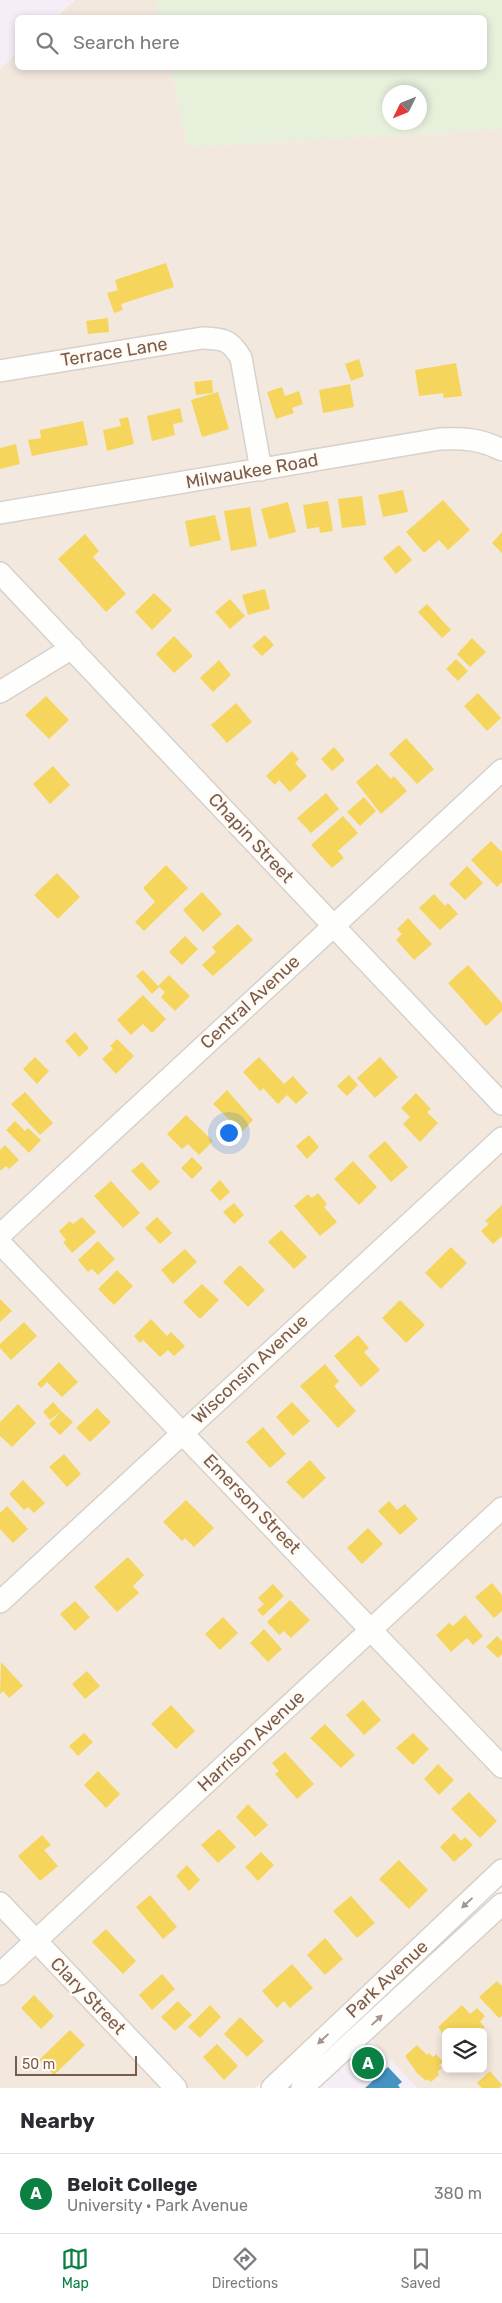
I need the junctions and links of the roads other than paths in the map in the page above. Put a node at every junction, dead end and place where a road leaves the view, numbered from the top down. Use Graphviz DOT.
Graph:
graph roads {
  1 [pos="0,371"];
  2 [pos="502,450"];
  3 [pos="261,470"];
  4 [pos="0,513"];
  5 [pos="0,573"];
  6 [pos="72,648"];
  7 [pos="0,692"];
  8 [pos="502,770"];
  9 [pos="333,924"];
  10 [pos="502,1104"];
  11 [pos="502,1138"];
  12 [pos="0,1236"];
  13 [pos="0,1243"];
  14 [pos="182,1432"];
  15 [pos="502,1508"];
  16 [pos="0,1602"];
  17 [pos="371,1629"];
  18 [pos="502,1767"];
  19 [pos="502,1870"];
  20 [pos="0,1903"];
  21 [pos="502,1904"];
  22 [pos="35,1941"];
  23 [pos="0,1974"];
  24 [pos="176,2088"];
  25 [pos="272,2088"];
  26 [pos="302,2088"];
  1 -- 3 [label="street, Terrace Lane"];
  2 -- 3 [label="street, Milwaukee Road"];
  3 -- 4 [label="street, Milwaukee Road"];
  5 -- 6 [label="street, Chapin Street"];
  6 -- 7 [label="street"];
  6 -- 9 [label="street, Chapin Street"];
  8 -- 9 [label="street, Central Avenue"];
  9 -- 10 [label="street, Chapin Street"];
  9 -- 12 [label="street, Central Avenue"];
  11 -- 14 [label="street, Wisconsin Avenue"];
  13 -- 14 [label="street, Emerson Street"];
  14 -- 16 [label="street, Wisconsin Avenue"];
  14 -- 17 [label="street, Emerson Street"];
  15 -- 17 [label="street, Harrison Avenue"];
  17 -- 18 [label="street, Emerson Street"];
  17 -- 22 [label="street, Harrison Avenue"];
  19 -- 25 [label="street, Park Avenue, one-way"];
  20 -- 22 [label="street, Clary Street"];
  26 -- 21 [label="street, Park Avenue, one-way"];
  22 -- 23 [label="street, Harrison Avenue"];
  22 -- 24 [label="street, Clary Street"];
}
